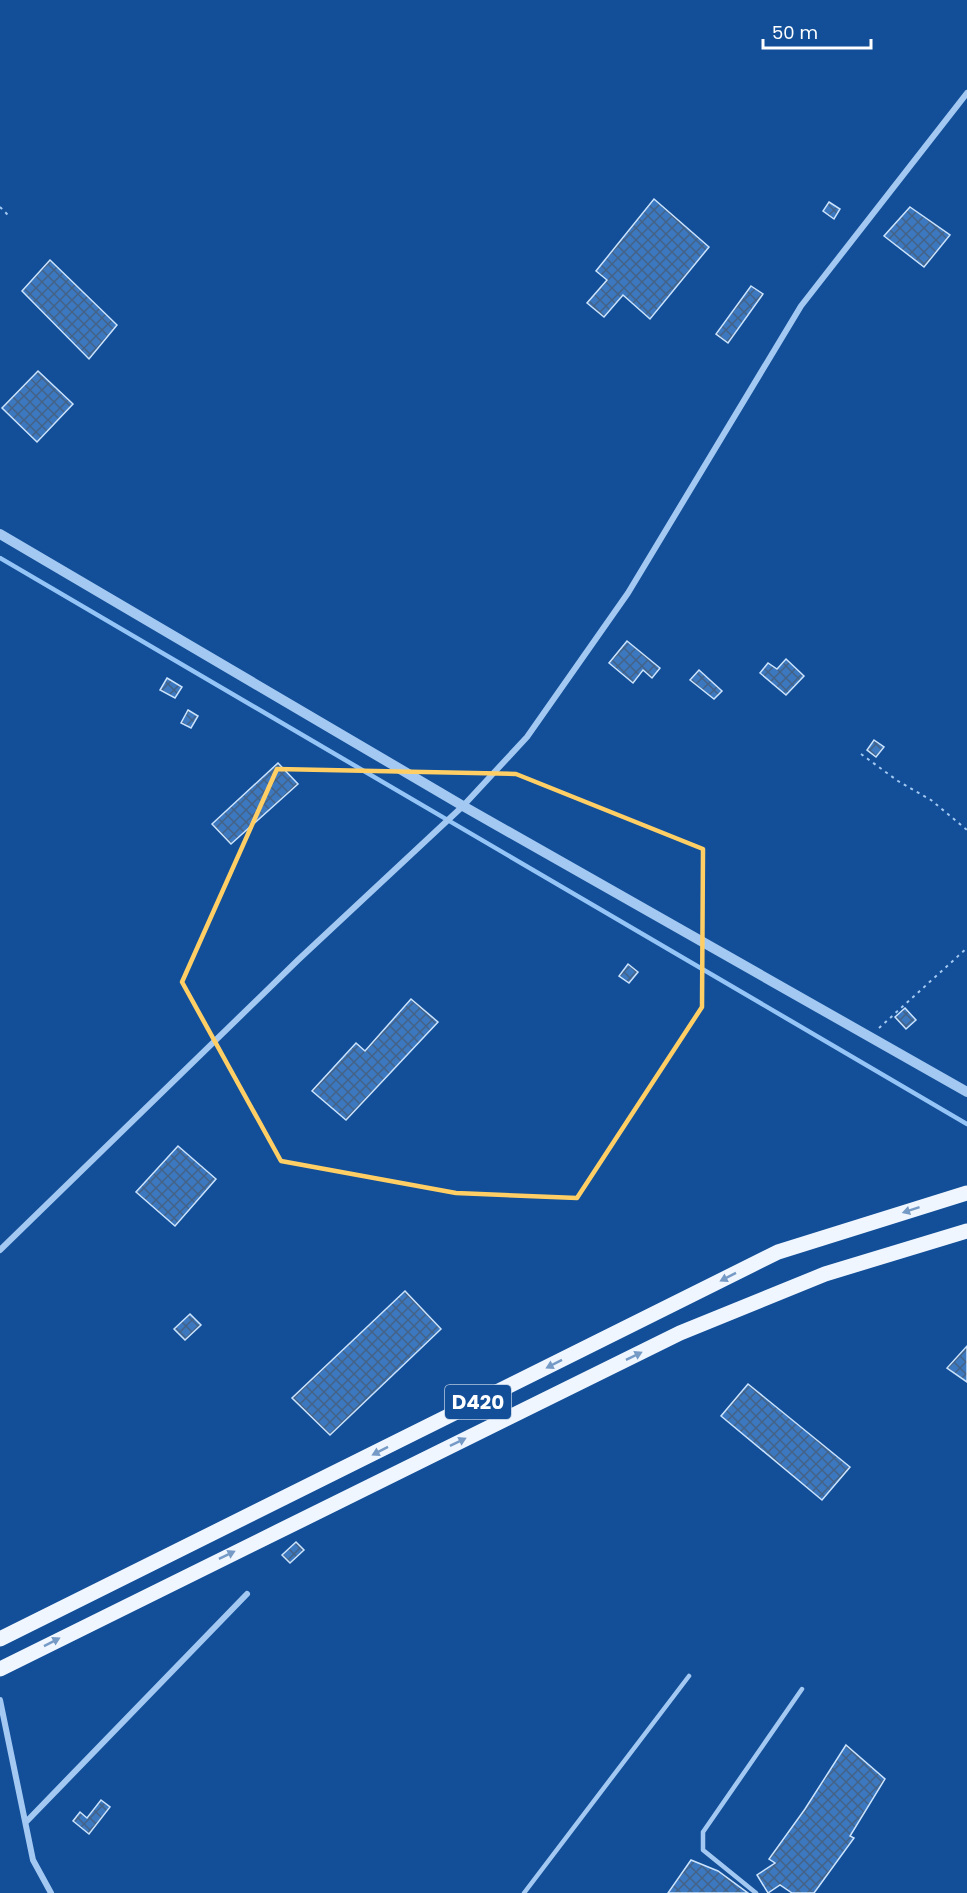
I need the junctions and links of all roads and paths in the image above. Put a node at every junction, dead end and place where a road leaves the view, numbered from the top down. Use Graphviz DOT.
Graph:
graph roads {
  1 [pos="967,93"];
  2 [pos="0,207"];
  3 [pos="10,217"];
  4 [pos="0,534"];
  5 [pos="861,754"];
  6 [pos="463,806"];
  7 [pos="967,830"];
  8 [pos="967,948"];
  9 [pos="868,1038"];
  10 [pos="967,1092"];
  11 [pos="967,1193"];
  12 [pos="967,1231"];
  13 [pos="0,1250"];
  14 [pos="247,1594"];
  15 [pos="0,1639"];
  16 [pos="0,1669"];
  17 [pos="689,1676"];
  18 [pos="802,1689"];
  19 [pos="0,1700"];
  20 [pos="27,1821"];
  21 [pos="51,1893"];
  22 [pos="524,1893"];
  23 [pos="756,1893"];
  1 -- 6 [label="street"];
  2 -- 3 [label="path"];
  4 -- 6 [label="street"];
  5 -- 7 [label="path"];
  6 -- 9 [label="street"];
  6 -- 13 [label="street"];
  8 -- 9 [label="path"];
  9 -- 10 [label="street"];
  11 -- 15 [label="main road, D420, one-way"];
  16 -- 12 [label="main road, D420, one-way"];
  14 -- 20 [label="street"];
  17 -- 22 [label="lane"];
  18 -- 23 [label="lane"];
  19 -- 20 [label="street"];
  20 -- 21 [label="street"];
}
